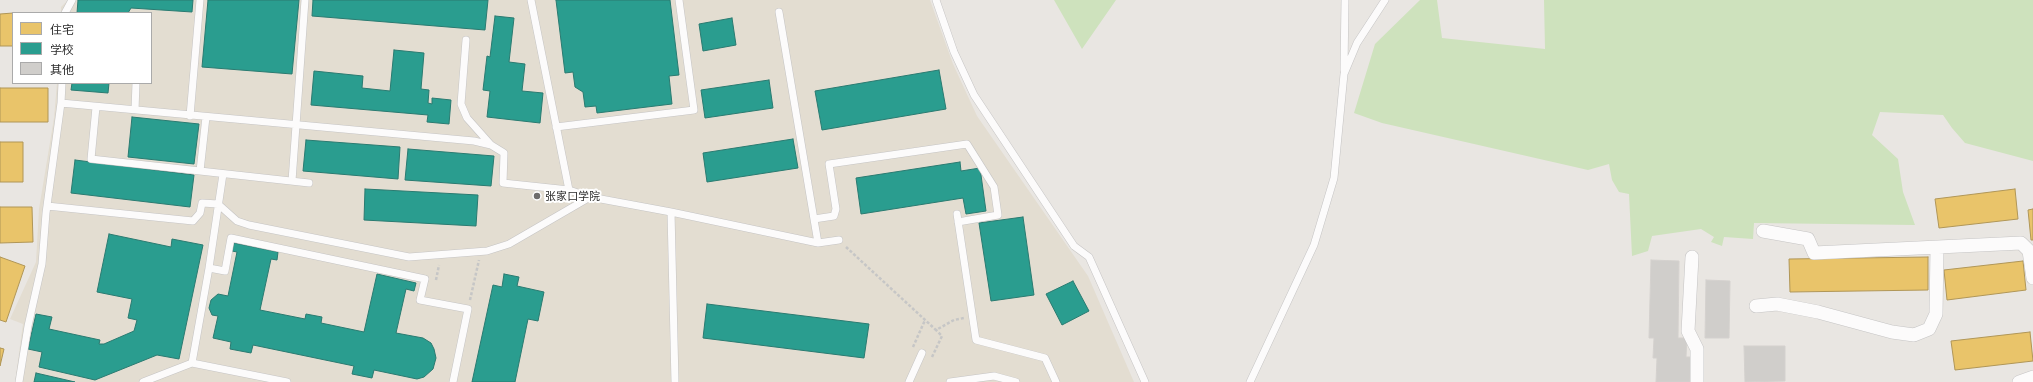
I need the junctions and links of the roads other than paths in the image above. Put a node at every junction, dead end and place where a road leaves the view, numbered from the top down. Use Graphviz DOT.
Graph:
graph roads {
  1 [pos="72,0"];
  2 [pos="200,0"];
  3 [pos="305,0"];
  4 [pos="531,0"];
  5 [pos="679,0"];
  6 [pos="936,0"];
  7 [pos="1345,0"];
  8 [pos="1385,0"];
  9 [pos="66,12"];
  10 [pos="779,12"];
  11 [pos="466,40"];
  12 [pos="1344,74"];
  13 [pos="62,84"];
  14 [pos="136,84"];
  15 [pos="61,103"];
  16 [pos="96,107"];
  17 [pos="134,110"];
  18 [pos="190,116"];
  19 [pos="206,117"];
  20 [pos="296,125"];
  21 [pos="556,127"];
  22 [pos="491,145"];
  23 [pos="200,171"];
  24 [pos="223,174"];
  25 [pos="292,181"];
  26 [pos="309,183"];
  27 [pos="569,190"];
  28 [pos="590,197"];
  29 [pos="218,204"];
  30 [pos="47,206"];
  31 [pos="671,212"];
  32 [pos="814,219"];
  33 [pos="1763,231"];
  34 [pos="839,240"];
  35 [pos="818,243"];
  36 [pos="1937,248"];
  37 [pos="1692,257"];
  38 [pos="2032,260"];
  39 [pos="209,268"];
  40 [pos="2033,278"];
  41 [pos="1756,306"];
  42 [pos="922,353"];
  43 [pos="192,364"];
  44 [pos="2033,377"];
  45 [pos="20,382"];
  46 [pos="143,382"];
  47 [pos="287,382"];
  48 [pos="453,382"];
  49 [pos="675,382"];
  50 [pos="909,382"];
  51 [pos="950,382"];
  52 [pos="1016,382"];
  53 [pos="1056,382"];
  54 [pos="1145,382"];
  55 [pos="1250,382"];
  56 [pos="1697,382"];
  57 [pos="2019,382"];
  1 -- 9 [label="lane"];
  2 -- 18 [label="lane"];
  3 -- 20 [label="lane"];
  4 -- 21 [label="lane"];
  5 -- 21 [label="lane"];
  6 -- 54 [label="lane"];
  7 -- 12 [label="lane"];
  8 -- 12 [label="lane"];
  10 -- 32 [label="lane"];
  11 -- 22 [label="lane"];
  12 -- 55 [label="lane"];
  13 -- 15 [label="lane"];
  14 -- 17 [label="lane"];
  15 -- 16 [label="lane"];
  15 -- 30 [label="lane"];
  16 -- 17 [label="lane"];
  16 -- 23 [label="lane"];
  17 -- 18 [label="lane"];
  18 -- 19 [label="lane"];
  19 -- 20 [label="lane"];
  19 -- 23 [label="lane"];
  20 -- 22 [label="lane"];
  20 -- 25 [label="lane"];
  21 -- 27 [label="lane"];
  22 -- 27 [label="lane"];
  23 -- 24 [label="lane"];
  24 -- 25 [label="lane"];
  24 -- 29 [label="lane"];
  25 -- 26 [label="lane"];
  27 -- 28 [label="lane"];
  28 -- 29 [label="lane"];
  28 -- 31 [label="lane"];
  29 -- 30 [label="lane"];
  29 -- 39 [label="lane"];
  30 -- 45 [label="lane"];
  31 -- 35 [label="lane"];
  31 -- 49 [label="lane"];
  32 -- 35 [label="lane"];
  32 -- 53 [label="lane"];
  33 -- 36 [label="street"];
  34 -- 35 [label="lane"];
  36 -- 38 [label="street"];
  36 -- 41 [label="street"];
  37 -- 56 [label="street"];
  38 -- 40 [label="street"];
  39 -- 43 [label="lane"];
  39 -- 48 [label="lane"];
  42 -- 50 [label="lane"];
  43 -- 46 [label="lane"];
  43 -- 47 [label="lane"];
  44 -- 57 [label="street"];
  51 -- 52 [label="lane"];
}
